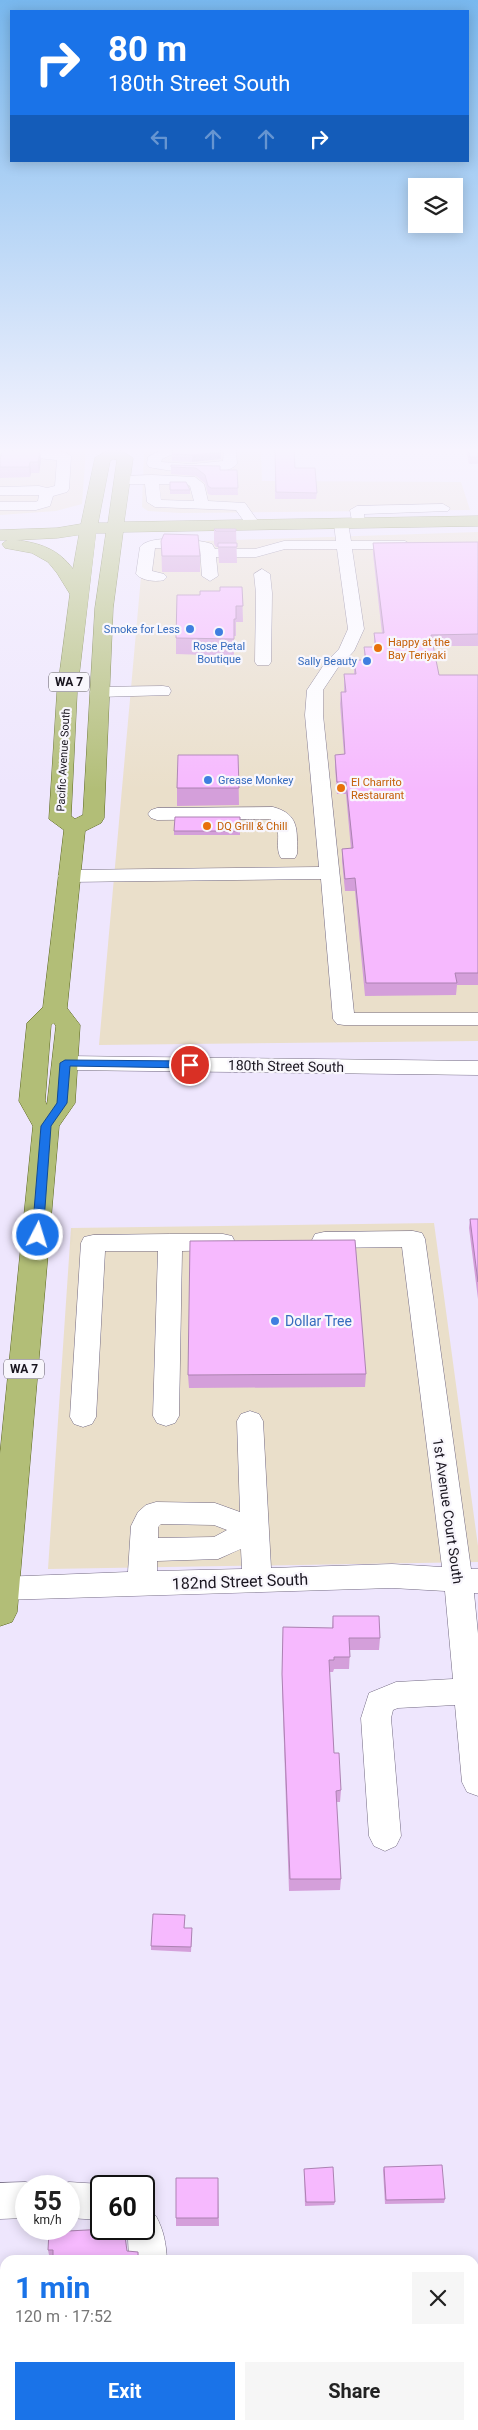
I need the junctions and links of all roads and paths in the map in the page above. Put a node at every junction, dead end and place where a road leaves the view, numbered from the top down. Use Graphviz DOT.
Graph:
graph roads {
  1 [pos="60,563"];
  2 [pos="84,563"];
  3 [pos="110,563"];
  4 [pos="145,563"];
  5 [pos="209,563"];
  6 [pos="347,563"];
  7 [pos="262,574"];
  8 [pos="210,576"];
  9 [pos="159,577"];
  10 [pos="79,595"];
  11 [pos="263,662"];
  12 [pos="162,691"];
  13 [pos="98,692"];
  14 [pos="157,814"];
  15 [pos="75,828"];
  16 [pos="288,854"];
  17 [pos="330,873"];
  18 [pos="68,876"];
  19 [pos="55,1009"];
  20 [pos="478,1018"];
  21 [pos="65,1063"];
  22 [pos="478,1068"];
  23 [pos="46,1126"];
  24 [pos="248,1241"];
  25 [pos="306,1241"];
  26 [pos="170,1242"];
  27 [pos="166,1416"];
  28 [pos="83,1417"];
  29 [pos="250,1421"];
  30 [pos="254,1528"];
  31 [pos="468,1580"];
  32 [pos="257,1581"];
  33 [pos="142,1584"];
  34 [pos="1,1600"];
  35 [pos="469,1691"];
  36 [pos="478,1782"];
  37 [pos="386,1836"];
  38 [pos="15,2200"];
  39 [pos="0,2201"];
  40 [pos="147,2240"];
  41 [pos="148,2255"];
  1 -- 10 [label="main road"];
  2 -- 10 [label="main road, Pacific Avenue South / WA 7"];
  3 -- 13 [label="main road, Pacific Avenue South / WA 7"];
  4 -- 9 [label="street"];
  5 -- 8 [label="street"];
  6 -- 17 [label="street"];
  7 -- 11 [label="street"];
  10 -- 15 [label="main road, Pacific Avenue South / WA 7"];
  12 -- 13 [label="street"];
  13 -- 15 [label="main road, Pacific Avenue South / WA 7"];
  14 -- 16 [label="street"];
  15 -- 18 [label="main road, Pacific Avenue South"];
  17 -- 18 [label="street"];
  17 -- 20 [label="street"];
  18 -- 19 [label="main road, Pacific Avenue South"];
  19 -- 21 [label="main road"];
  19 -- 23 [label="main road"];
  21 -- 22 [label="street, 180th Street South"];
  21 -- 23 [label="main road"];
  23 -- 34 [label="main road, WA 7"];
  24 -- 26 [label="street"];
  25 -- 31 [label="street, 1st Avenue Court South"];
  26 -- 27 [label="street"];
  26 -- 28 [label="street"];
  29 -- 30 [label="street"];
  30 -- 32 [label="street"];
  30 -- 33 [label="street"];
  31 -- 32 [label="street, 182nd Street South"];
  31 -- 35 [label="street, 1st Avenue Court South"];
  32 -- 33 [label="street, 182nd Street South"];
  33 -- 34 [label="street, 182nd Street South"];
  35 -- 36 [label="street, 1st Avenue Court South"];
  35 -- 37 [label="street"];
  38 -- 39 [label="street"];
  40 -- 41 [label="street"];
}
